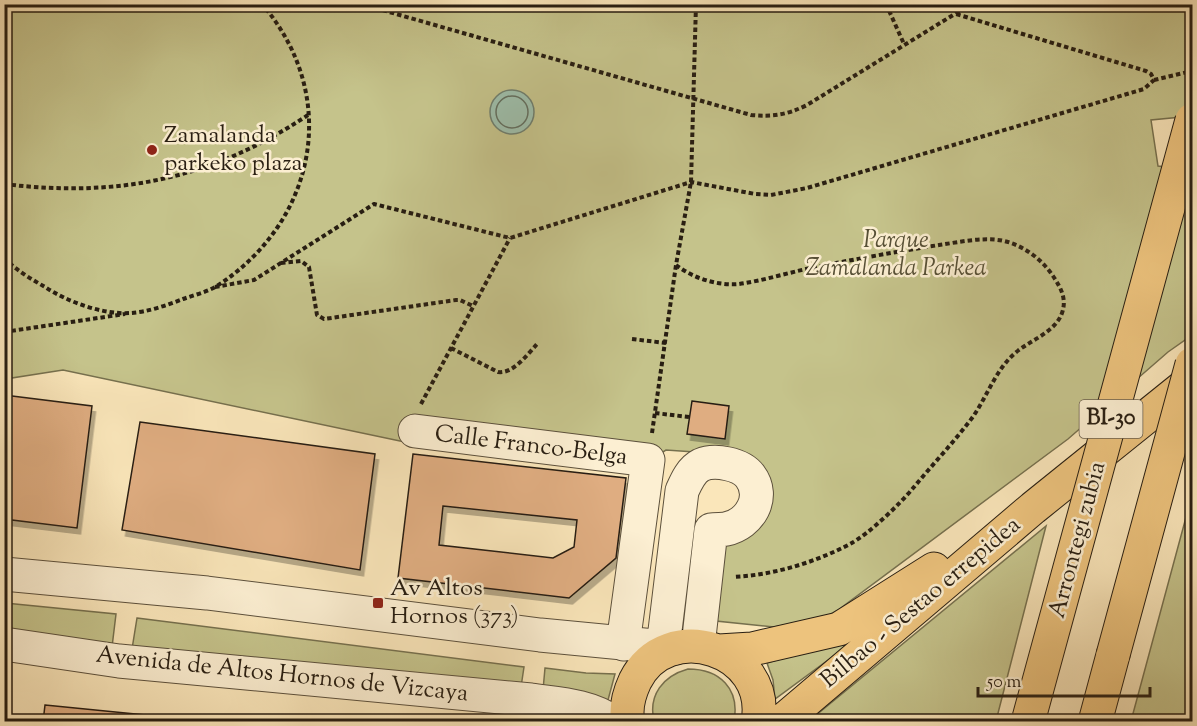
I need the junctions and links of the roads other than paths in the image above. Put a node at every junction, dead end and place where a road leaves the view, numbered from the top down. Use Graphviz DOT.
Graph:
graph roads {
  1 [pos="1192,120"];
  2 [pos="1192,364"];
  3 [pos="1192,380"];
  4 [pos="415,431"];
  5 [pos="1033,507"];
  6 [pos="4,574"];
  7 [pos="4,594"];
  8 [pos="4,644"];
  9 [pos="623,644"];
  10 [pos="682,650"];
  11 [pos="4,664"];
  12 [pos="604,717"];
  13 [pos="1029,720"];
  14 [pos="628,722"];
  15 [pos="758,722"];
  16 [pos="781,722"];
  17 [pos="1095,722"];
  1 -- 13 [label="main road, Arrontegi zubia / BI-30, bridge"];
  2 -- 17 [label="main road, BI-30, bridge"];
  3 -- 5 [label="main road, Bilbao - Sestao errepidea"];
  4 -- 9 [label="street, Calle Franco-Belga"];
  5 -- 10 [label="main road, Bilbao - Sestao errepidea"];
  5 -- 16 [label="main road, Bilbao - Sestao errepidea"];
  6 -- 9 [label="street"];
  7 -- 10 [label="street, Avenida de Altos Hornos de Vizcaya"];
  8 -- 12 [label="street, Avenida de Altos Hornos de Vizcaya"];
  9 -- 10 [label="street"];
  10 -- 10 [label="street"];
  10 -- 14 [label="main road"];
  10 -- 15 [label="main road"];
  11 -- 12 [label="street, Avenida de Altos Hornos de Vizcaya"];
}
